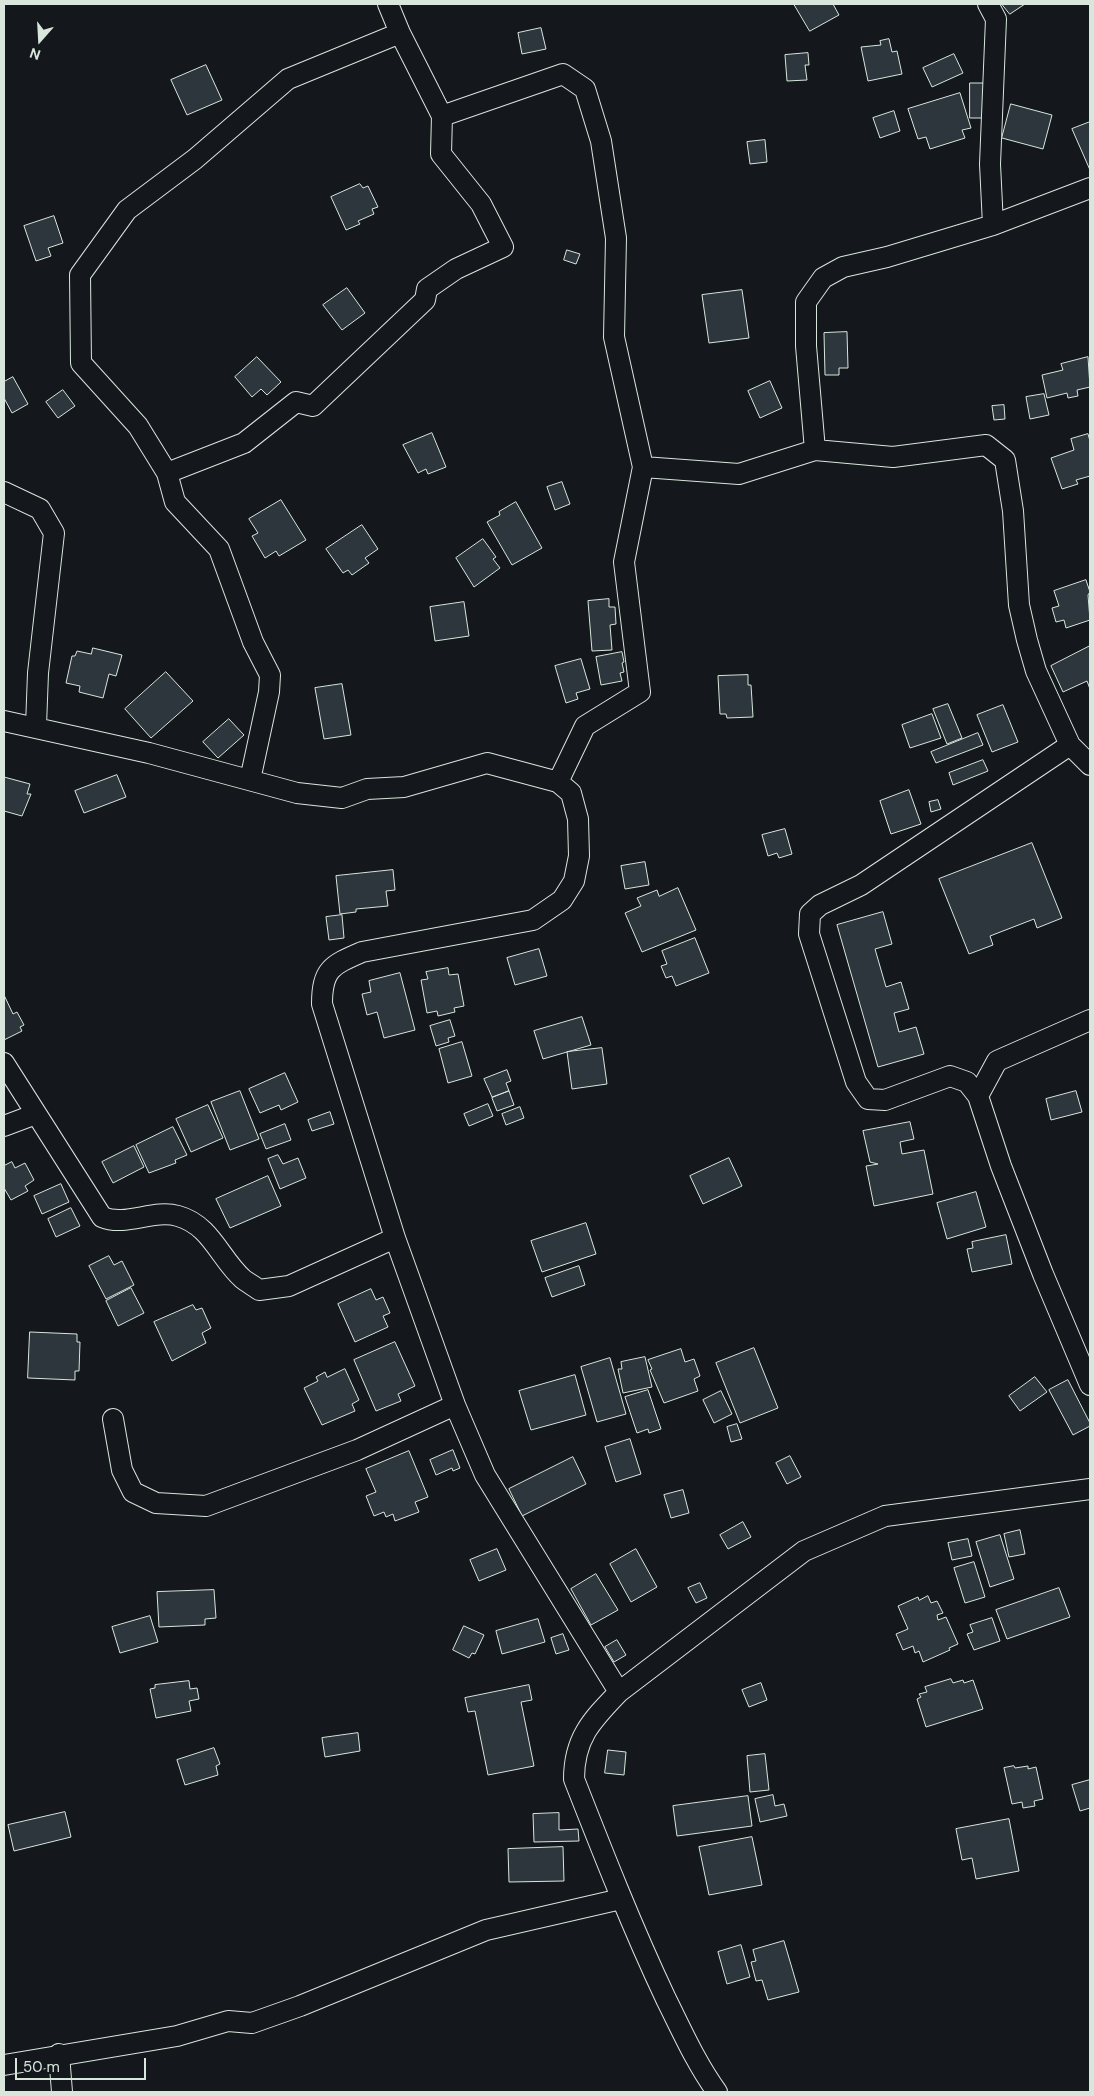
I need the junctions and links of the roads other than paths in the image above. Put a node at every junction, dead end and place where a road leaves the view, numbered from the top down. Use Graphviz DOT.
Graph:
graph roads {
  1 [pos="388,4"];
  2 [pos="988,4"];
  3 [pos="400,33"];
  4 [pos="442,116"];
  5 [pos="1090,188"];
  6 [pos="993,225"];
  7 [pos="815,450"];
  8 [pos="643,467"];
  9 [pos="167,473"];
  10 [pos="4,492"];
  11 [pos="4,720"];
  12 [pos="36,726"];
  13 [pos="1070,746"];
  14 [pos="1090,765"];
  15 [pos="250,780"];
  16 [pos="558,782"];
  17 [pos="1090,1020"];
  18 [pos="4,1063"];
  19 [pos="978,1096"];
  20 [pos="36,1114"];
  21 [pos="4,1126"];
  22 [pos="394,1238"];
  23 [pos="1090,1385"];
  24 [pos="455,1405"];
  25 [pos="113,1419"];
  26 [pos="1090,1489"];
  27 [pos="619,1692"];
  28 [pos="621,1899"];
  29 [pos="59,2054"];
  30 [pos="4,2065"];
  31 [pos="62,2092"];
  32 [pos="717,2092"];
  1 -- 3 [label="street"];
  2 -- 6 [label="street"];
  3 -- 4 [label="street"];
  3 -- 9 [label="street"];
  4 -- 8 [label="street"];
  4 -- 9 [label="street"];
  5 -- 6 [label="street"];
  6 -- 7 [label="street"];
  7 -- 8 [label="street"];
  7 -- 13 [label="street"];
  8 -- 16 [label="street"];
  9 -- 15 [label="street"];
  10 -- 12 [label="street"];
  11 -- 12 [label="street"];
  12 -- 15 [label="street"];
  13 -- 14 [label="street"];
  13 -- 19 [label="street"];
  15 -- 16 [label="street"];
  16 -- 22 [label="street"];
  17 -- 19 [label="street"];
  18 -- 20 [label="street"];
  19 -- 23 [label="street"];
  20 -- 21 [label="street"];
  20 -- 22 [label="street"];
  22 -- 24 [label="street"];
  24 -- 25 [label="street"];
  24 -- 27 [label="street"];
  26 -- 27 [label="street"];
  27 -- 28 [label="street"];
  28 -- 29 [label="street"];
  28 -- 32 [label="street"];
  29 -- 30 [label="street"];
  29 -- 31 [label="street"];
}
